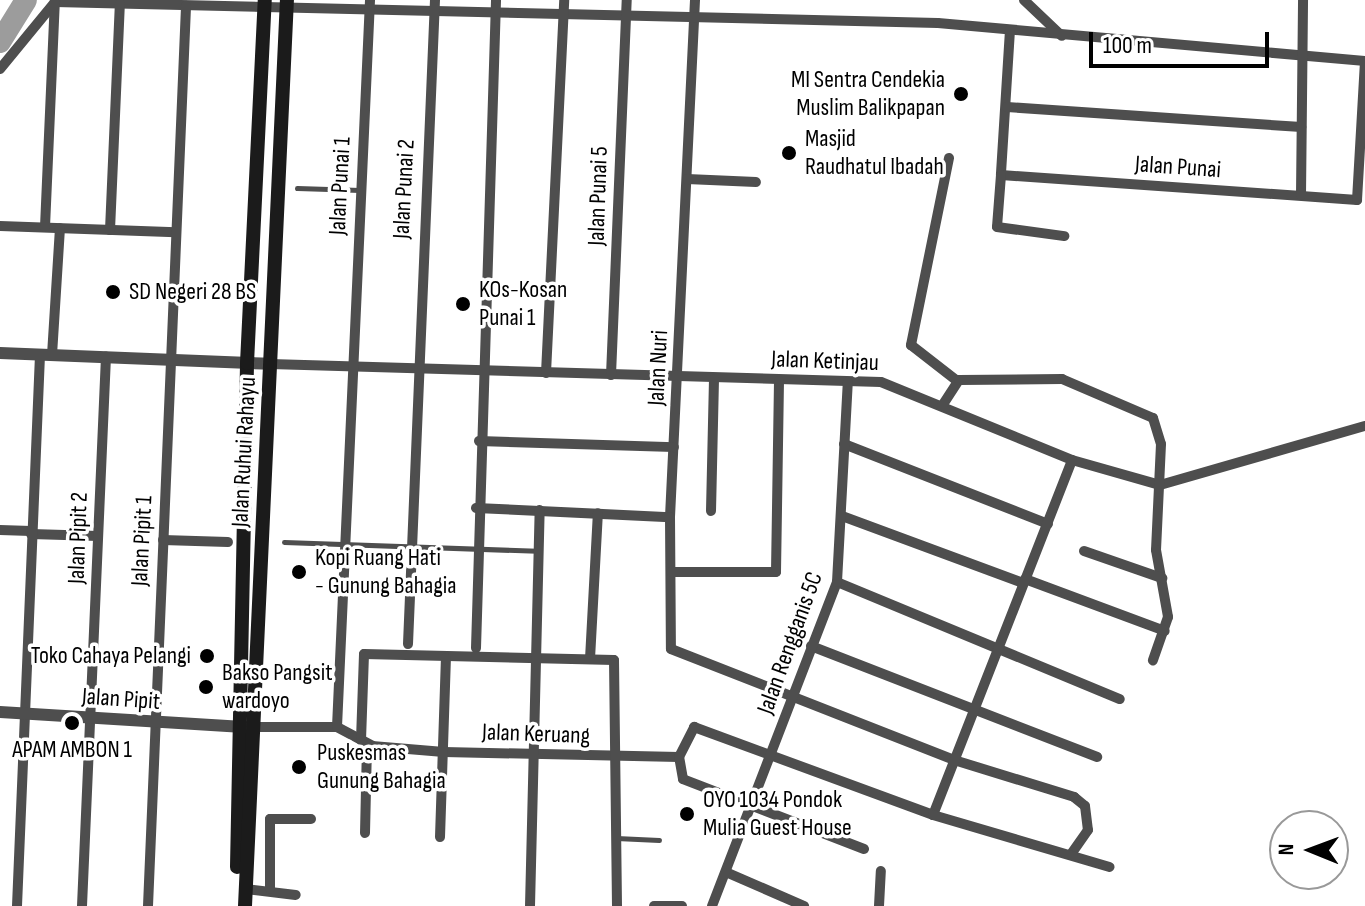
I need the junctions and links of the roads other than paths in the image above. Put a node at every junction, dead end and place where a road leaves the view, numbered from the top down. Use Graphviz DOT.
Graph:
graph roads {
  1 [pos="496,0"];
  2 [pos="564,0"];
  3 [pos="627,0"];
  4 [pos="695,0"];
  5 [pos="1024,0"];
  6 [pos="1303,0"];
  7 [pos="55,1"];
  8 [pos="212,3"];
  9 [pos="120,4"];
  10 [pos="370,4"];
  11 [pos="265,5"];
  12 [pos="287,5"];
  13 [pos="186,6"];
  14 [pos="434,6"];
  15 [pos="496,16"];
  16 [pos="563,18"];
  17 [pos="626,18"];
  18 [pos="694,18"];
  19 [pos="1010,30"];
  20 [pos="1062,36"];
  21 [pos="1300,57"];
  22 [pos="1365,61"];
  23 [pos="0,69"];
  24 [pos="1007,107"];
  25 [pos="1301,127"];
  26 [pos="949,158"];
  27 [pos="1001,175"];
  28 [pos="687,179"];
  29 [pos="756,182"];
  30 [pos="297,188"];
  31 [pos="360,190"];
  32 [pos="1301,195"];
  33 [pos="0,226"];
  34 [pos="45,227"];
  35 [pos="60,228"];
  36 [pos="110,230"];
  37 [pos="176,232"];
  38 [pos="1064,236"];
  39 [pos="0,353"];
  40 [pos="46,355"];
  41 [pos="106,357"];
  42 [pos="172,360"];
  43 [pos="247,363"];
  44 [pos="270,364"];
  45 [pos="353,367"];
  46 [pos="419,369"];
  47 [pos="481,371"];
  48 [pos="546,373"];
  49 [pos="611,375"];
  50 [pos="679,378"];
  51 [pos="714,379"];
  52 [pos="956,380"];
  53 [pos="779,381"];
  54 [pos="848,382"];
  55 [pos="942,406"];
  56 [pos="1365,426"];
  57 [pos="479,441"];
  58 [pos="844,444"];
  59 [pos="674,447"];
  60 [pos="1072,460"];
  61 [pos="1160,485"];
  62 [pos="476,508"];
  63 [pos="540,510"];
  64 [pos="711,511"];
  65 [pos="598,513"];
  66 [pos="842,516"];
  67 [pos="670,517"];
  68 [pos="1048,524"];
  69 [pos="0,530"];
  70 [pos="31,533"];
  71 [pos="98,536"];
  72 [pos="163,540"];
  73 [pos="228,542"];
  74 [pos="284,542"];
  75 [pos="345,544"];
  76 [pos="411,546"];
  77 [pos="475,549"];
  78 [pos="537,551"];
  79 [pos="1084,551"];
  80 [pos="671,572"];
  81 [pos="1162,578"];
  82 [pos="1024,581"];
  83 [pos="837,582"];
  84 [pos="1165,631"];
  85 [pos="408,644"];
  86 [pos="811,646"];
  87 [pos="476,648"];
  88 [pos="998,653"];
  89 [pos="446,658"];
  90 [pos="590,659"];
  91 [pos="532,660"];
  92 [pos="1153,660"];
  93 [pos="793,697"];
  94 [pos="1120,699"];
  95 [pos="977,710"];
  96 [pos="0,712"];
  97 [pos="24,713"];
  98 [pos="91,719"];
  99 [pos="155,724"];
  100 [pos="245,727"];
  101 [pos="337,727"];
  102 [pos="364,742"];
  103 [pos="534,751"];
  104 [pos="770,751"];
  105 [pos="444,752"];
  106 [pos="617,757"];
  107 [pos="679,757"];
  108 [pos="1097,757"];
  109 [pos="954,760"];
  110 [pos="751,804"];
  111 [pos="933,815"];
  112 [pos="311,819"];
  113 [pos="365,833"];
  114 [pos="440,837"];
  115 [pos="616,838"];
  116 [pos="659,840"];
  117 [pos="864,849"];
  118 [pos="1072,853"];
  119 [pos="1110,867"];
  120 [pos="881,871"];
  121 [pos="728,873"];
  122 [pos="246,889"];
  123 [pos="270,889"];
  124 [pos="296,895"];
  125 [pos="17,906"];
  126 [pos="82,906"];
  127 [pos="148,906"];
  128 [pos="237,906"];
  129 [pos="245,906"];
  130 [pos="530,906"];
  131 [pos="617,906"];
  132 [pos="654,906"];
  133 [pos="682,906"];
  134 [pos="712,906"];
  135 [pos="804,906"];
  136 [pos="879,906"];
  1 -- 15 [label="street"];
  2 -- 16 [label="street"];
  3 -- 17 [label="street, Jalan Punai 5"];
  4 -- 18 [label="street, Jalan Nuri"];
  5 -- 20 [label="street"];
  6 -- 21 [label="street"];
  7 -- 9 [label="street"];
  7 -- 23 [label="street"];
  7 -- 34 [label="street"];
  8 -- 11 [label="street"];
  8 -- 13 [label="street"];
  9 -- 13 [label="street"];
  9 -- 36 [label="street"];
  10 -- 12 [label="street"];
  10 -- 14 [label="street"];
  10 -- 31 [label="street, Jalan Punai 1"];
  11 -- 12 [label="street"];
  11 -- 43 [label="main road, Jalan Ruhui Rahayu"];
  12 -- 44 [label="main road, Jalan Ruhui Rahayu"];
  13 -- 37 [label="street, Jalan Pipit 1"];
  14 -- 15 [label="street"];
  14 -- 46 [label="street, Jalan Punai 2"];
  15 -- 16 [label="street"];
  15 -- 47 [label="street"];
  16 -- 17 [label="street"];
  16 -- 48 [label="street"];
  17 -- 18 [label="street"];
  17 -- 49 [label="street, Jalan Punai 5"];
  18 -- 19 [label="street"];
  18 -- 28 [label="street, Jalan Nuri"];
  19 -- 20 [label="street"];
  19 -- 24 [label="street"];
  20 -- 21 [label="street"];
  21 -- 22 [label="street"];
  21 -- 25 [label="street"];
  22 -- 32 [label="street, Jalan Punai"];
  24 -- 25 [label="street"];
  24 -- 27 [label="street"];
  25 -- 32 [label="street"];
  26 -- 52 [label="street"];
  27 -- 32 [label="street, Jalan Punai"];
  27 -- 38 [label="street"];
  28 -- 29 [label="street"];
  28 -- 50 [label="street, Jalan Nuri"];
  30 -- 31 [label="lane"];
  31 -- 45 [label="street, Jalan Punai 1"];
  33 -- 34 [label="street"];
  34 -- 35 [label="street"];
  35 -- 36 [label="street"];
  35 -- 40 [label="street"];
  36 -- 37 [label="street"];
  37 -- 42 [label="street, Jalan Pipit 1"];
  39 -- 40 [label="street, Jalan Ketinjau"];
  40 -- 41 [label="street, Jalan Ketinjau"];
  40 -- 70 [label="street"];
  41 -- 42 [label="street, Jalan Ketinjau"];
  41 -- 71 [label="street, Jalan Pipit 2"];
  42 -- 43 [label="street, Jalan Ketinjau"];
  42 -- 72 [label="street, Jalan Pipit 1"];
  43 -- 44 [label="street, Jalan Ketinjau"];
  43 -- 100 [label="main road, Jalan Ruhui Rahayu"];
  44 -- 45 [label="street, Jalan Ketinjau"];
  44 -- 100 [label="main road, Jalan Ruhui Rahayu"];
  45 -- 46 [label="street, Jalan Ketinjau"];
  45 -- 75 [label="street"];
  46 -- 47 [label="street, Jalan Ketinjau"];
  46 -- 76 [label="street, Jalan Punai 2"];
  47 -- 48 [label="street, Jalan Ketinjau"];
  47 -- 57 [label="street"];
  48 -- 49 [label="street, Jalan Ketinjau"];
  49 -- 50 [label="street, Jalan Ketinjau"];
  50 -- 51 [label="street, Jalan Ketinjau"];
  50 -- 59 [label="street, Jalan Nuri"];
  51 -- 53 [label="street, Jalan Ketinjau"];
  51 -- 64 [label="street"];
  52 -- 55 [label="street"];
  52 -- 61 [label="street"];
  53 -- 54 [label="street, Jalan Ketinjau"];
  53 -- 80 [label="street"];
  54 -- 55 [label="street, Jalan Ketinjau"];
  54 -- 58 [label="street, Jalan Rengganis 5C"];
  55 -- 60 [label="street, Jalan Ketinjau"];
  56 -- 61 [label="street"];
  57 -- 59 [label="street"];
  57 -- 62 [label="street"];
  58 -- 66 [label="street, Jalan Rengganis 5C"];
  58 -- 68 [label="street"];
  59 -- 67 [label="street, Jalan Nuri"];
  60 -- 61 [label="street, Jalan Ketinjau"];
  60 -- 68 [label="street"];
  61 -- 81 [label="street"];
  62 -- 63 [label="street"];
  62 -- 77 [label="street"];
  63 -- 65 [label="street"];
  63 -- 78 [label="street"];
  65 -- 67 [label="street"];
  65 -- 90 [label="street"];
  66 -- 82 [label="street"];
  66 -- 83 [label="street, Jalan Rengganis 5C"];
  67 -- 80 [label="street, Jalan Nuri"];
  68 -- 82 [label="street"];
  69 -- 70 [label="street"];
  70 -- 71 [label="street"];
  70 -- 97 [label="street"];
  71 -- 98 [label="street, Jalan Pipit 2"];
  72 -- 73 [label="street"];
  72 -- 99 [label="street, Jalan Pipit 1"];
  74 -- 75 [label="lane"];
  75 -- 76 [label="lane"];
  75 -- 101 [label="street"];
  76 -- 77 [label="lane"];
  76 -- 85 [label="street, Jalan Punai 2"];
  77 -- 78 [label="lane"];
  77 -- 87 [label="street"];
  78 -- 91 [label="street"];
  79 -- 81 [label="street"];
  80 -- 93 [label="street, Jalan Nuri"];
  81 -- 84 [label="street"];
  82 -- 84 [label="street"];
  82 -- 88 [label="street"];
  83 -- 86 [label="street, Jalan Rengganis 5C"];
  83 -- 88 [label="street"];
  84 -- 92 [label="street"];
  86 -- 93 [label="street, Jalan Rengganis 5C"];
  86 -- 95 [label="street"];
  88 -- 94 [label="street"];
  88 -- 95 [label="street"];
  89 -- 91 [label="street"];
  89 -- 102 [label="street"];
  89 -- 105 [label="street"];
  90 -- 91 [label="street"];
  90 -- 106 [label="street"];
  91 -- 103 [label="street"];
  93 -- 104 [label="street, Jalan Rengganis 5C"];
  93 -- 109 [label="street"];
  95 -- 108 [label="street"];
  95 -- 109 [label="street"];
  96 -- 97 [label="street, Jalan Pipit"];
  97 -- 98 [label="street, Jalan Pipit"];
  97 -- 125 [label="street"];
  98 -- 99 [label="street, Jalan Pipit"];
  98 -- 126 [label="street, Jalan Pipit 2"];
  99 -- 100 [label="street, Jalan Pipit"];
  99 -- 127 [label="street, Jalan Pipit 1"];
  100 -- 101 [label="street, Jalan Keruang"];
  100 -- 122 [label="main road, Jalan Ruhui Rahayu"];
  100 -- 128 [label="main road, Jalan Ruhui Rahayu"];
  101 -- 102 [label="street, Jalan Keruang"];
  102 -- 105 [label="street, Jalan Keruang"];
  102 -- 113 [label="street"];
  103 -- 105 [label="street, Jalan Keruang"];
  103 -- 106 [label="street, Jalan Keruang"];
  103 -- 130 [label="street"];
  104 -- 107 [label="street"];
  104 -- 110 [label="street, Jalan Rengganis 5C"];
  104 -- 111 [label="street"];
  105 -- 114 [label="street"];
  106 -- 107 [label="street, Jalan Keruang"];
  106 -- 115 [label="street"];
  107 -- 110 [label="street"];
  109 -- 111 [label="street"];
  109 -- 118 [label="street"];
  110 -- 117 [label="street"];
  110 -- 121 [label="street, Jalan Rengganis 5C"];
  111 -- 118 [label="street"];
  112 -- 123 [label="street"];
  115 -- 116 [label="lane"];
  115 -- 131 [label="street"];
  118 -- 119 [label="street"];
  120 -- 136 [label="street"];
  121 -- 134 [label="street, Jalan Rengganis 5C"];
  121 -- 135 [label="street"];
  122 -- 123 [label="street"];
  122 -- 129 [label="main road, Jalan Ruhui Rahayu"];
  123 -- 124 [label="street"];
  132 -- 133 [label="street"];
}
